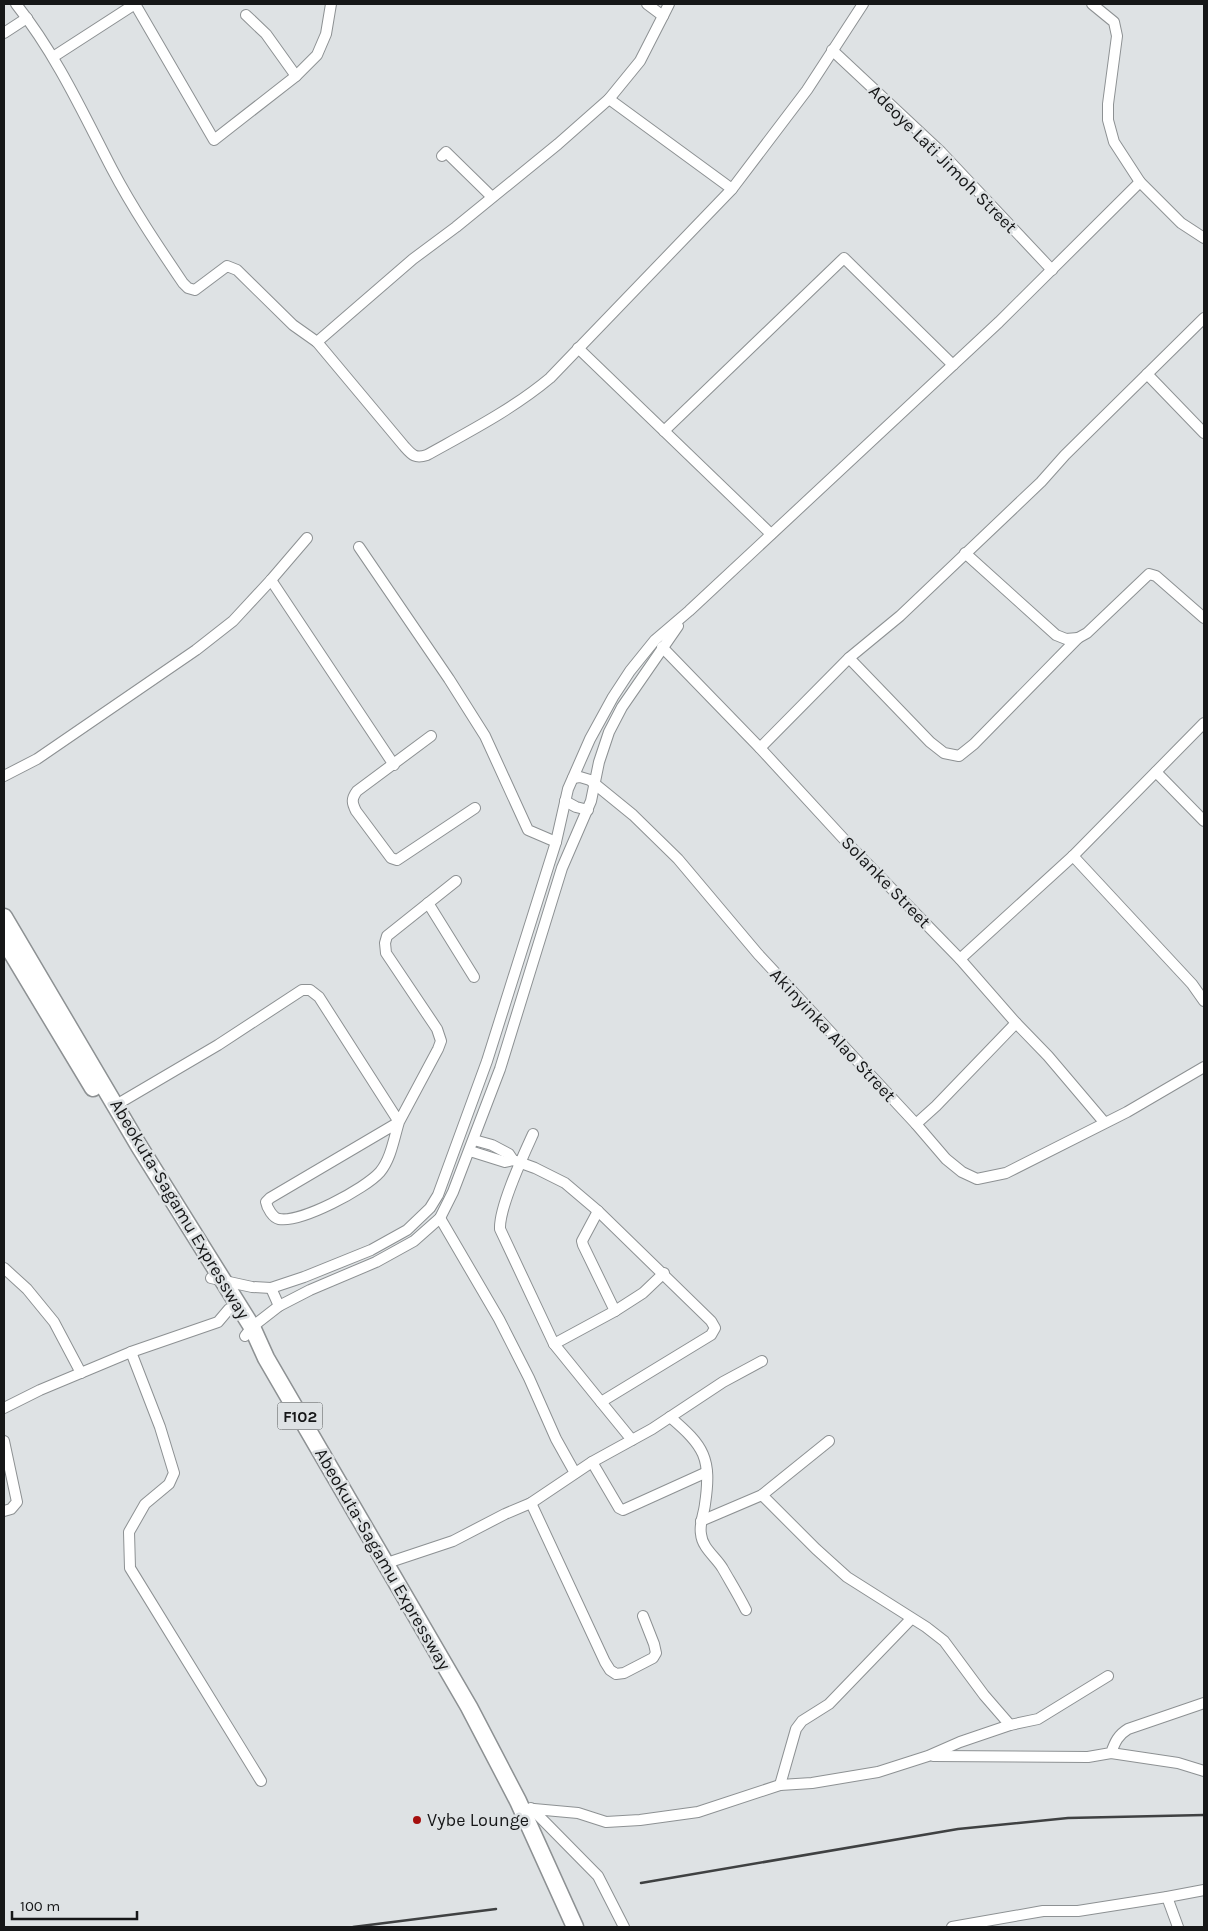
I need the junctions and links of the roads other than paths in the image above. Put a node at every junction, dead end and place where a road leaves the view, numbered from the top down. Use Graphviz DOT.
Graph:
graph roads {
  1 [pos="16,4"];
  2 [pos="135,4"];
  3 [pos="331,4"];
  4 [pos="647,4"];
  5 [pos="669,4"];
  6 [pos="863,4"];
  7 [pos="1092,4"];
  8 [pos="246,16"];
  9 [pos="663,16"];
  10 [pos="28,18"];
  11 [pos="4,33"];
  12 [pos="832,50"];
  13 [pos="53,57"];
  14 [pos="296,76"];
  15 [pos="609,99"];
  16 [pos="442,156"];
  17 [pos="1140,182"];
  18 [pos="732,189"];
  19 [pos="492,197"];
  20 [pos="1204,238"];
  21 [pos="1052,270"];
  22 [pos="1204,318"];
  23 [pos="317,342"];
  24 [pos="578,348"];
  25 [pos="953,365"];
  26 [pos="1147,374"];
  27 [pos="664,432"];
  28 [pos="1204,433"];
  29 [pos="771,534"];
  30 [pos="307,538"];
  31 [pos="359,547"];
  32 [pos="965,553"];
  33 [pos="271,580"];
  34 [pos="689,611"];
  35 [pos="1204,618"];
  36 [pos="1078,638"];
  37 [pos="662,647"];
  38 [pos="849,658"];
  39 [pos="1204,723"];
  40 [pos="431,736"];
  41 [pos="760,748"];
  42 [pos="394,765"];
  43 [pos="1156,772"];
  44 [pos="4,776"];
  45 [pos="573,778"];
  46 [pos="595,786"];
  47 [pos="565,801"];
  48 [pos="475,808"];
  49 [pos="588,810"];
  50 [pos="1204,822"];
  51 [pos="556,842"];
  52 [pos="1073,856"];
  53 [pos="456,881"];
  54 [pos="428,902"];
  55 [pos="4,917"];
  56 [pos="4,940"];
  57 [pos="960,959"];
  58 [pos="474,977"];
  59 [pos="1204,1001"];
  60 [pos="1016,1023"];
  61 [pos="1204,1067"];
  62 [pos="116,1106"];
  63 [pos="399,1122"];
  64 [pos="1104,1122"];
  65 [pos="916,1124"];
  66 [pos="533,1134"];
  67 [pos="474,1140"];
  68 [pos="470,1151"];
  69 [pos="517,1161"];
  70 [pos="598,1211"];
  71 [pos="440,1218"];
  72 [pos="4,1268"];
  73 [pos="664,1273"];
  74 [pos="304,1277"];
  75 [pos="217,1279"];
  76 [pos="271,1288"];
  77 [pos="310,1290"];
  78 [pos="280,1306"];
  79 [pos="229,1309"];
  80 [pos="615,1311"];
  81 [pos="248,1332"];
  82 [pos="554,1344"];
  83 [pos="131,1352"];
  84 [pos="762,1361"];
  85 [pos="81,1373"];
  86 [pos="601,1402"];
  87 [pos="4,1408"];
  88 [pos="670,1417"];
  89 [pos="632,1440"];
  90 [pos="4,1441"];
  91 [pos="829,1441"];
  92 [pos="592,1462"];
  93 [pos="707,1472"];
  94 [pos="575,1473"];
  95 [pos="762,1495"];
  96 [pos="531,1503"];
  97 [pos="4,1511"];
  98 [pos="702,1520"];
  99 [pos="384,1564"];
  100 [pos="746,1610"];
  101 [pos="643,1616"];
  102 [pos="911,1619"];
  103 [pos="1108,1676"];
  104 [pos="1204,1703"];
  105 [pos="1010,1725"];
  106 [pos="1111,1753"];
  107 [pos="928,1756"];
  108 [pos="1204,1771"];
  109 [pos="261,1781"];
  110 [pos="780,1785"];
  111 [pos="514,1801"];
  112 [pos="534,1810"];
  113 [pos="1204,1890"];
  114 [pos="1167,1898"];
  115 [pos="564,1927"];
  116 [pos="575,1927"];
  117 [pos="624,1927"];
  118 [pos="952,1927"];
  119 [pos="1178,1927"];
  1 -- 10 [label="street"];
  2 -- 13 [label="street"];
  2 -- 14 [label="street"];
  3 -- 14 [label="street"];
  4 -- 9 [label="street"];
  5 -- 9 [label="street"];
  6 -- 12 [label="street"];
  7 -- 17 [label="street"];
  8 -- 14 [label="street"];
  9 -- 15 [label="street"];
  10 -- 11 [label="street"];
  10 -- 13 [label="street"];
  12 -- 18 [label="street"];
  12 -- 21 [label="street, Adeoye Lati Jimoh Street"];
  13 -- 23 [label="street"];
  15 -- 18 [label="street"];
  15 -- 19 [label="street"];
  16 -- 19 [label="street"];
  17 -- 20 [label="street"];
  17 -- 21 [label="street"];
  18 -- 24 [label="street"];
  19 -- 23 [label="street"];
  21 -- 25 [label="street"];
  22 -- 26 [label="street"];
  23 -- 24 [label="street"];
  24 -- 27 [label="street"];
  25 -- 27 [label="street"];
  25 -- 29 [label="street"];
  26 -- 28 [label="street"];
  26 -- 32 [label="street"];
  27 -- 29 [label="street"];
  29 -- 34 [label="street"];
  30 -- 33 [label="street"];
  31 -- 51 [label="street"];
  32 -- 36 [label="street"];
  32 -- 38 [label="street"];
  33 -- 42 [label="street"];
  33 -- 44 [label="street"];
  34 -- 37 [label="street"];
  34 -- 45 [label="street"];
  35 -- 36 [label="street"];
  36 -- 38 [label="street"];
  37 -- 41 [label="street, Solanke Street"];
  37 -- 46 [label="street"];
  38 -- 41 [label="street"];
  39 -- 43 [label="street"];
  40 -- 42 [label="street"];
  41 -- 57 [label="street, Solanke Street"];
  42 -- 48 [label="street"];
  43 -- 50 [label="street"];
  43 -- 52 [label="street"];
  45 -- 46 [label="street, Akinyinka Alao Street"];
  45 -- 47 [label="street"];
  46 -- 49 [label="street"];
  46 -- 65 [label="street, Akinyinka Alao Street"];
  47 -- 49 [label="street"];
  47 -- 51 [label="street"];
  49 -- 67 [label="street"];
  51 -- 74 [label="street"];
  52 -- 57 [label="street"];
  52 -- 59 [label="street"];
  53 -- 54 [label="street"];
  54 -- 58 [label="street"];
  54 -- 63 [label="street"];
  55 -- 62 [label="highway, Abeokuta-Sagamu Expressway / F102"];
  56 -- 75 [label="highway, Abeokuta-Sagamu Expressway / F102"];
  57 -- 60 [label="street, Solanke Street"];
  60 -- 64 [label="street, Solanke Street"];
  60 -- 65 [label="street"];
  61 -- 64 [label="street, Akinyinka Alao Street"];
  62 -- 63 [label="street"];
  62 -- 75 [label="highway, Abeokuta-Sagamu Expressway / F102"];
  63 -- 63 [label="street"];
  64 -- 65 [label="street, Akinyinka Alao Street"];
  66 -- 69 [label="street"];
  67 -- 68 [label="street"];
  67 -- 69 [label="street"];
  68 -- 69 [label="street"];
  68 -- 71 [label="street"];
  69 -- 70 [label="street"];
  69 -- 82 [label="street"];
  70 -- 73 [label="street"];
  70 -- 80 [label="street"];
  71 -- 77 [label="street"];
  71 -- 94 [label="street"];
  72 -- 85 [label="street"];
  73 -- 80 [label="street"];
  73 -- 86 [label="street"];
  74 -- 76 [label="street"];
  74 -- 77 [label="street"];
  75 -- 76 [label="street"];
  75 -- 79 [label="highway, Abeokuta-Sagamu Expressway / F102"];
  75 -- 81 [label="highway, Abeokuta-Sagamu Expressway / F102"];
  76 -- 78 [label="street"];
  77 -- 78 [label="street"];
  78 -- 81 [label="street"];
  79 -- 81 [label="highway, Abeokuta-Sagamu Expressway / F102"];
  79 -- 83 [label="street"];
  80 -- 82 [label="street"];
  81 -- 99 [label="highway, Abeokuta-Sagamu Expressway / F102"];
  81 -- 111 [label="highway, Abeokuta-Sagamu Expressway / F102"];
  82 -- 86 [label="street"];
  83 -- 85 [label="street"];
  83 -- 109 [label="street"];
  84 -- 88 [label="street"];
  85 -- 87 [label="street"];
  86 -- 89 [label="street"];
  88 -- 89 [label="street"];
  88 -- 93 [label="street"];
  89 -- 92 [label="street"];
  90 -- 97 [label="street"];
  91 -- 95 [label="street"];
  92 -- 93 [label="street"];
  92 -- 94 [label="street"];
  93 -- 98 [label="street"];
  94 -- 96 [label="street"];
  95 -- 98 [label="street"];
  95 -- 102 [label="street"];
  96 -- 99 [label="street"];
  96 -- 101 [label="street"];
  98 -- 100 [label="street"];
  99 -- 111 [label="highway, Abeokuta-Sagamu Expressway / F102"];
  102 -- 105 [label="street"];
  102 -- 110 [label="street"];
  103 -- 105 [label="street"];
  104 -- 106 [label="street"];
  105 -- 107 [label="street"];
  106 -- 107 [label="street"];
  106 -- 108 [label="street"];
  107 -- 110 [label="street"];
  110 -- 112 [label="street"];
  111 -- 112 [label="street"];
  111 -- 115 [label="highway, Abeokuta-Sagamu Expressway / F102"];
  111 -- 116 [label="highway, Abeokuta-Sagamu Expressway / F102"];
  112 -- 117 [label="street"];
  113 -- 114 [label="street"];
  114 -- 118 [label="street"];
  114 -- 119 [label="street"];
}
